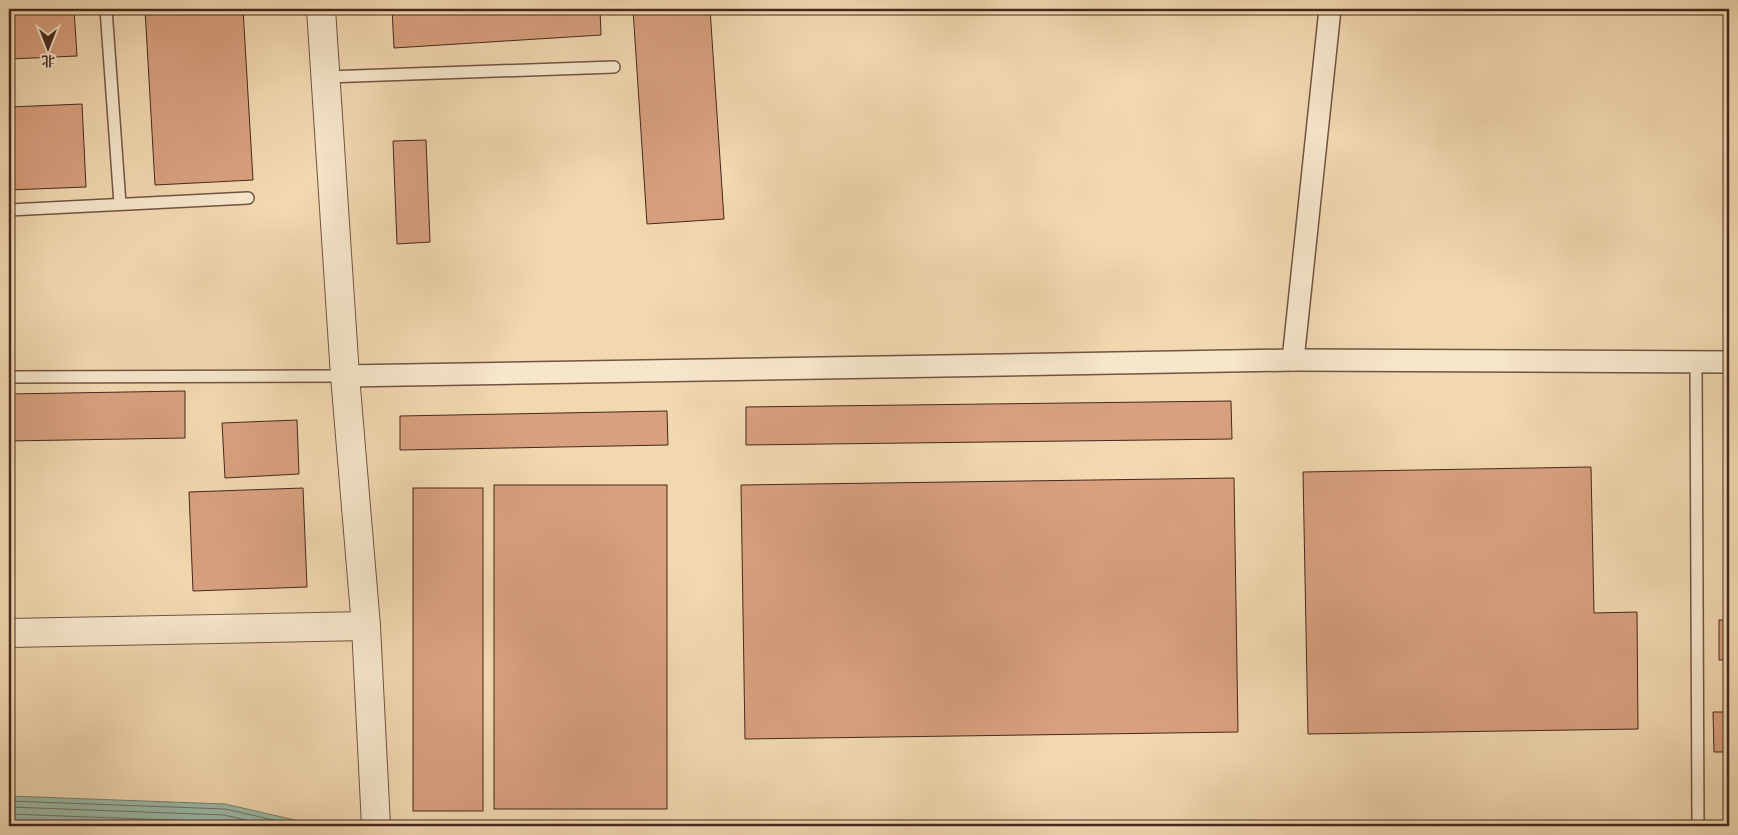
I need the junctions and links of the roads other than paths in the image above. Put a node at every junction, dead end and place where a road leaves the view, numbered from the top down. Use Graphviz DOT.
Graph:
graph roads {
  1 [pos="106,9"];
  2 [pos="321,9"];
  3 [pos="1330,9"];
  4 [pos="614,67"];
  5 [pos="324,77"];
  6 [pos="248,198"];
  7 [pos="120,204"];
  8 [pos="9,210"];
  9 [pos="1293,360"];
  10 [pos="1696,361"];
  11 [pos="1729,362"];
  12 [pos="346,376"];
  13 [pos="9,377"];
  14 [pos="366,626"];
  15 [pos="9,633"];
  16 [pos="376,826"];
  17 [pos="1698,826"];
  1 -- 7 [label="lane"];
  2 -- 5 [label="street"];
  3 -- 9 [label="street"];
  4 -- 5 [label="lane"];
  5 -- 12 [label="street"];
  6 -- 7 [label="lane"];
  7 -- 8 [label="lane"];
  9 -- 10 [label="street"];
  9 -- 12 [label="street"];
  10 -- 11 [label="street"];
  10 -- 17 [label="lane"];
  12 -- 13 [label="lane"];
  12 -- 14 [label="street"];
  14 -- 15 [label="street"];
  14 -- 16 [label="street"];
}
